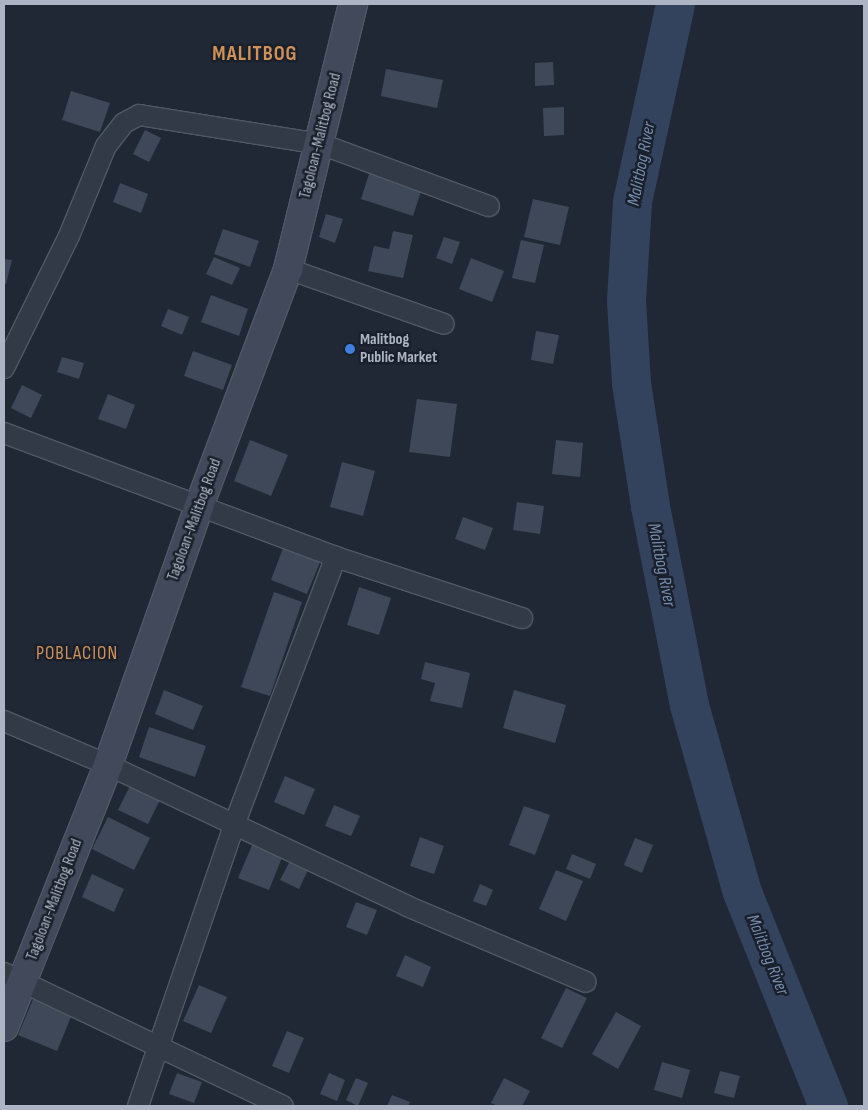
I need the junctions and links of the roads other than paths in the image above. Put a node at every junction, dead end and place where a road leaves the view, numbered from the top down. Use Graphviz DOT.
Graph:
graph roads {
  1 [pos="353,4"];
  2 [pos="321,144"];
  3 [pos="489,206"];
  4 [pos="288,269"];
  5 [pos="444,324"];
  6 [pos="4,368"];
  7 [pos="4,433"];
  8 [pos="199,506"];
  9 [pos="336,557"];
  10 [pos="522,618"];
  11 [pos="4,721"];
  12 [pos="108,765"];
  13 [pos="234,826"];
  14 [pos="13,978"];
  15 [pos="586,982"];
  16 [pos="4,1027"];
  17 [pos="156,1047"];
  18 [pos="138,1106"];
  19 [pos="283,1106"];
  1 -- 2 [label="main road, Tagoloan-Malitbog Road"];
  2 -- 3 [label="street"];
  2 -- 4 [label="main road, Tagoloan-Malitbog Road"];
  2 -- 6 [label="street"];
  4 -- 5 [label="street"];
  4 -- 8 [label="main road, Tagoloan-Malitbog Road"];
  7 -- 8 [label="street"];
  8 -- 9 [label="street"];
  8 -- 12 [label="main road, Tagoloan-Malitbog Road"];
  9 -- 10 [label="street"];
  9 -- 13 [label="street"];
  11 -- 12 [label="street"];
  12 -- 13 [label="street"];
  12 -- 14 [label="main road, Tagoloan-Malitbog Road"];
  13 -- 15 [label="street"];
  13 -- 17 [label="street"];
  14 -- 16 [label="main road, Tagoloan-Malitbog Road"];
  14 -- 17 [label="street"];
  17 -- 18 [label="street"];
  17 -- 19 [label="street"];
}
